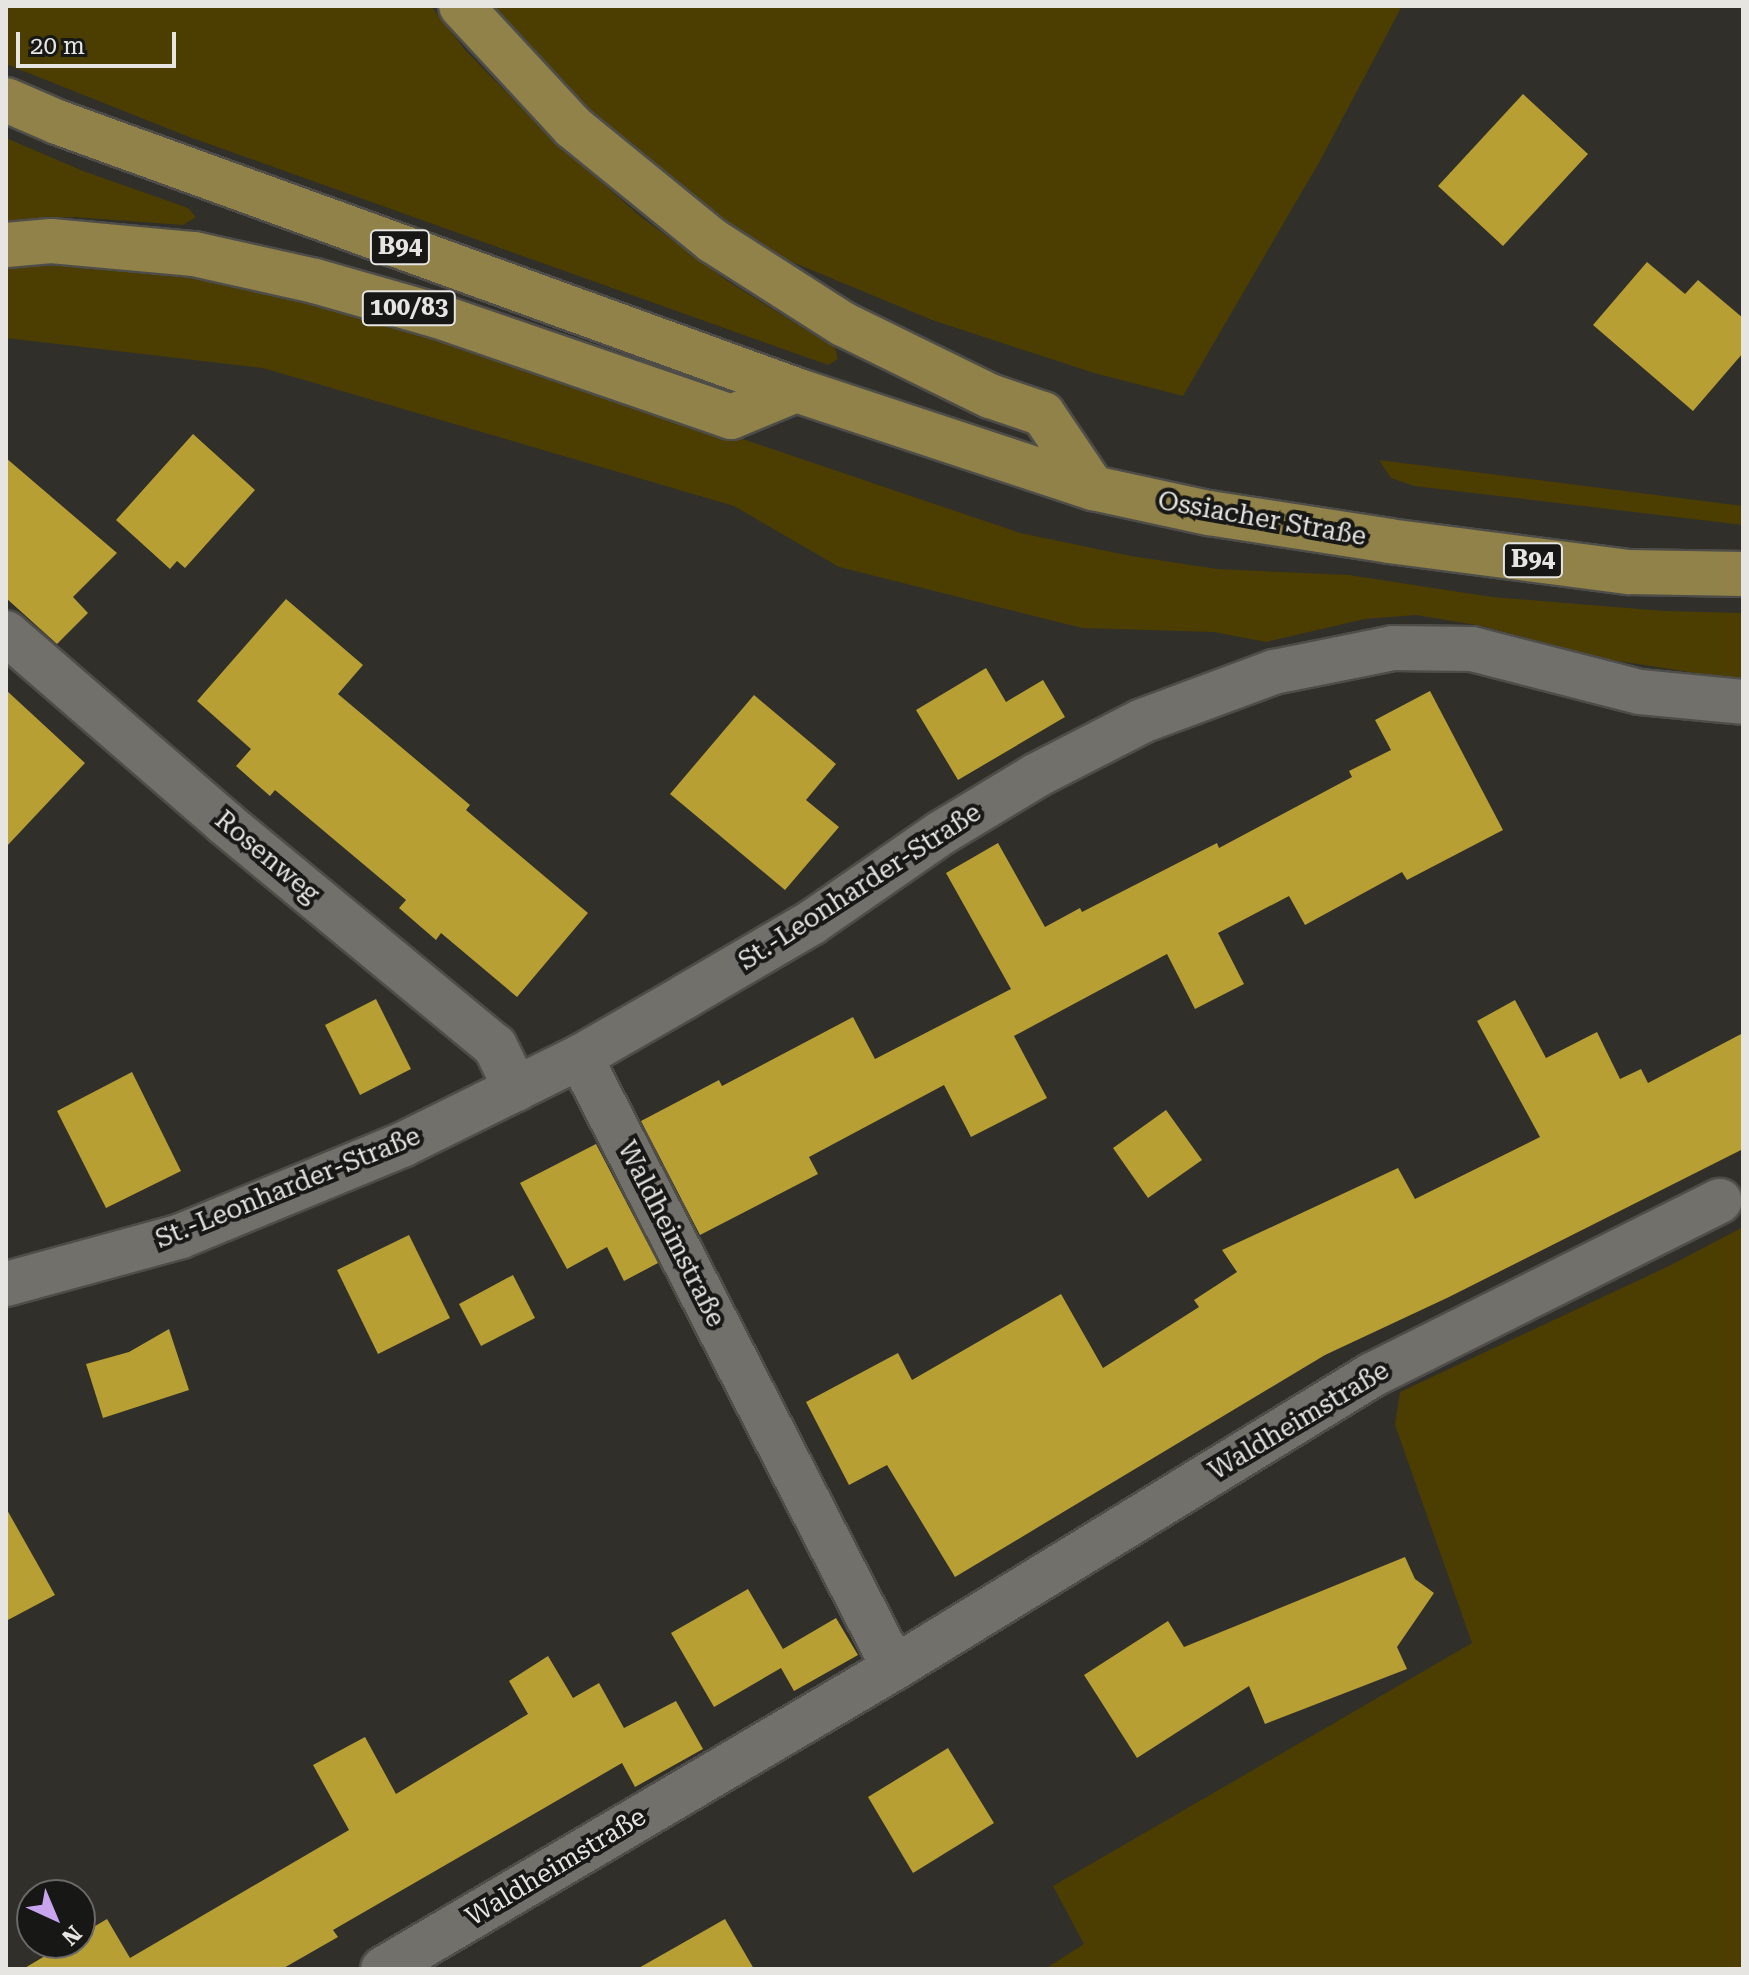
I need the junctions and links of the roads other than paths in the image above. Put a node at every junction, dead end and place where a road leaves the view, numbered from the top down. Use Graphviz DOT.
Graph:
graph roads {
  1 [pos="461,6"];
  2 [pos="6,100"];
  3 [pos="6,245"];
  4 [pos="796,390"];
  5 [pos="1093,488"];
  6 [pos="1743,574"];
  7 [pos="6,633"];
  8 [pos="1743,702"];
  9 [pos="580,1057"];
  10 [pos="516,1089"];
  11 [pos="1720,1201"];
  12 [pos="6,1284"];
  13 [pos="894,1668"];
  14 [pos="383,1969"];
  1 -- 5 [label="main road"];
  2 -- 4 [label="main road, B94"];
  3 -- 4 [label="main road, 100/83"];
  4 -- 5 [label="main road, Ossiacher Straße / B94"];
  5 -- 6 [label="main road, Ossiacher Straße / B94"];
  7 -- 10 [label="street, Rosenweg"];
  8 -- 9 [label="street, St.-Leonharder-Straße"];
  9 -- 10 [label="street, St.-Leonharder-Straße"];
  9 -- 13 [label="street, Waldheimstraße"];
  10 -- 12 [label="street, St.-Leonharder-Straße"];
  11 -- 13 [label="street, Waldheimstraße"];
  13 -- 14 [label="street, Waldheimstraße"];
}
